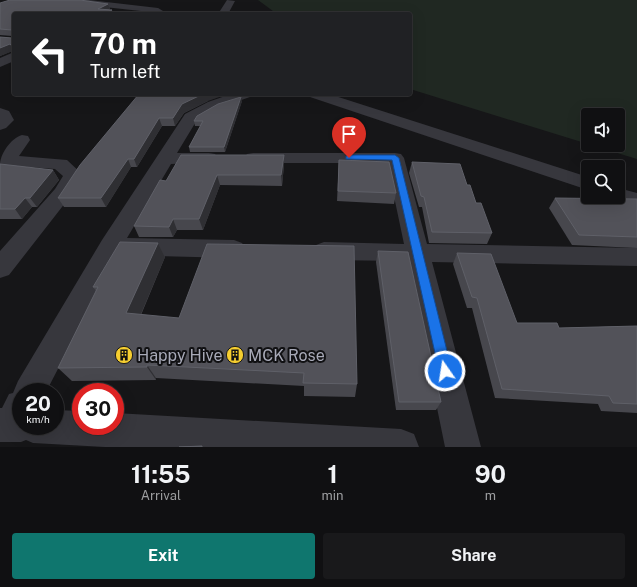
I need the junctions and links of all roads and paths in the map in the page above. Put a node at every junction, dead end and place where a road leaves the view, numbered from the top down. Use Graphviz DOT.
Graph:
graph roads {
  1 [pos="68,0"];
  2 [pos="231,1"];
  3 [pos="160,12"];
  4 [pos="224,12"];
  5 [pos="12,57"];
  6 [pos="0,63"];
  7 [pos="239,96"];
  8 [pos="321,96"];
  9 [pos="0,113"];
  10 [pos="0,125"];
  11 [pos="22,140"];
  12 [pos="164,159"];
  13 [pos="581,182"];
  14 [pos="625,196"];
  15 [pos="637,200"];
  16 [pos="110,246"];
  17 [pos="252,250"];
  18 [pos="300,251"];
  19 [pos="418,253"];
  20 [pos="637,257"];
  21 [pos="0,268"];
  22 [pos="34,383"];
  23 [pos="64,431"];
  24 [pos="99,439"];
  25 [pos="317,444"];
  26 [pos="401,447"];
  27 [pos="463,447"];
  1 -- 3 [label="street"];
  2 -- 4 [label="street"];
  5 -- 6 [label="street"];
  7 -- 12 [label="street"];
  8 -- 13 [label="street"];
  9 -- 10 [label="street"];
  11 -- 21 [label="street"];
  12 -- 16 [label="street"];
  12 -- 19 [label="street"];
  14 -- 15 [label="street"];
  16 -- 17 [label="street"];
  16 -- 22 [label="street"];
  18 -- 19 [label="street"];
  19 -- 20 [label="street"];
  19 -- 27 [label="street"];
  23 -- 24 [label="street"];
  24 -- 25 [label="street"];
  25 -- 26 [label="street"];
}
